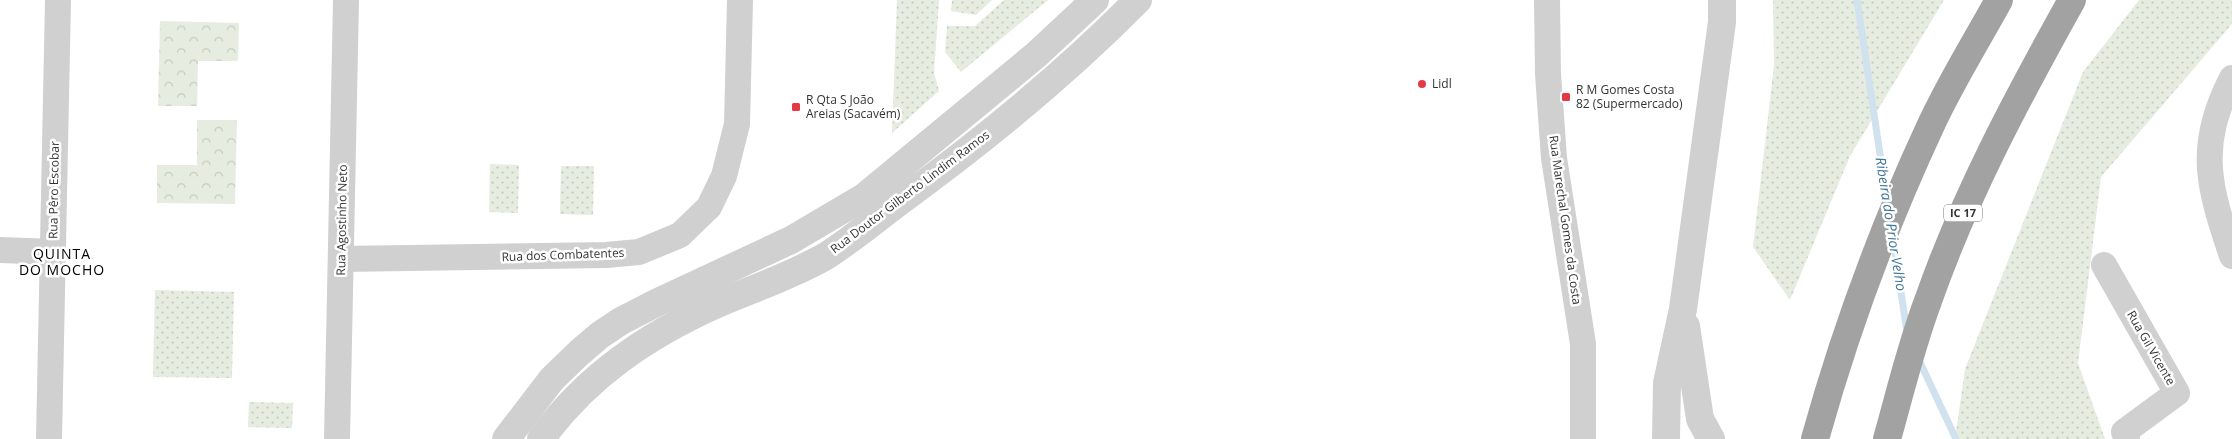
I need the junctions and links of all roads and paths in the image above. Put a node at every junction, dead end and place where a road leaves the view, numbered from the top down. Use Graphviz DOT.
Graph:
graph roads {
  1 [pos="58,0"];
  2 [pos="346,0"];
  3 [pos="740,0"];
  4 [pos="1095,0"];
  5 [pos="1138,0"];
  6 [pos="1547,0"];
  7 [pos="1722,0"];
  8 [pos="1999,0"];
  9 [pos="2072,0"];
  10 [pos="2231,84"];
  11 [pos="0,250"];
  12 [pos="53,252"];
  13 [pos="2232,256"];
  14 [pos="341,259"];
  15 [pos="2104,265"];
  16 [pos="1683,309"];
  17 [pos="49,439"];
  18 [pos="337,439"];
  19 [pos="506,439"];
  20 [pos="541,439"];
  21 [pos="1583,439"];
  22 [pos="1666,439"];
  23 [pos="1711,439"];
  24 [pos="1815,439"];
  25 [pos="1887,439"];
  26 [pos="2127,439"];
  1 -- 12 [label="street, Rua Pêro Escobar"];
  2 -- 14 [label="street, Rua Agostinho Neto"];
  3 -- 14 [label="street, Rua dos Combatentes"];
  4 -- 19 [label="street, Rua Doutor Gilberto Lindim Ramos"];
  5 -- 20 [label="street, Rua Doutor Gilberto Lindim Ramos"];
  6 -- 21 [label="street, Rua Marechal Gomes da Costa"];
  7 -- 16 [label="street"];
  8 -- 24 [label="highway"];
  9 -- 25 [label="highway, IC 17"];
  10 -- 13 [label="street"];
  11 -- 12 [label="street"];
  12 -- 17 [label="street, Rua Pêro Escobar"];
  14 -- 18 [label="street, Rua Agostinho Neto"];
  15 -- 26 [label="street, Rua Gil Vicente"];
  16 -- 22 [label="street"];
  16 -- 23 [label="street"];
}
